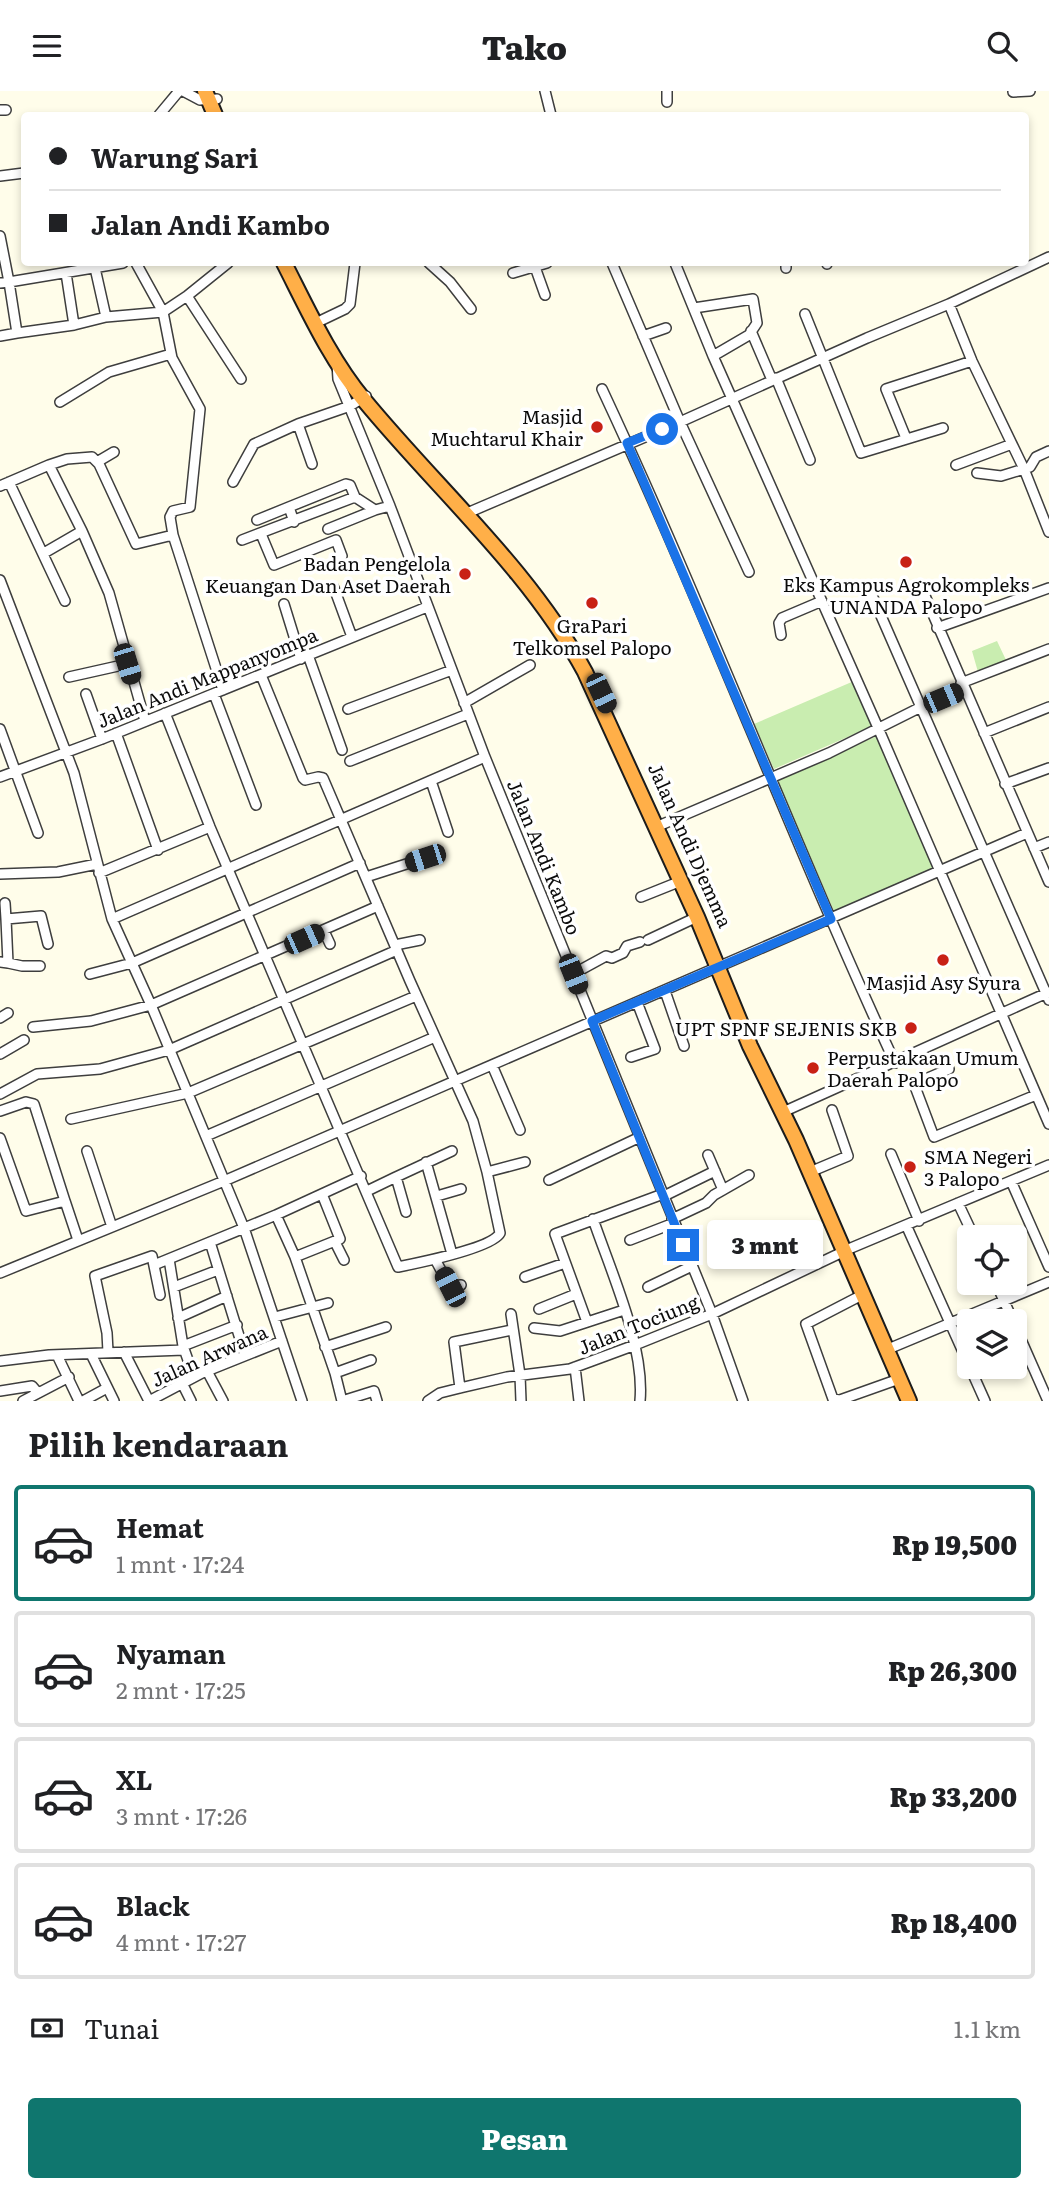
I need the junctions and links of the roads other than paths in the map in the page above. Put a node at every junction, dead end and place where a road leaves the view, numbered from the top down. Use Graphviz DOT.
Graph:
graph roads {
  1 [pos="181,91"];
  2 [pos="545,91"];
  3 [pos="667,91"];
  4 [pos="1030,91"];
  5 [pos="1013,92"];
  6 [pos="211,95"];
  7 [pos="667,102"];
  8 [pos="162,112"];
  9 [pos="219,112"];
  10 [pos="550,112"];
  11 [pos="21,173"];
  12 [pos="0,176"];
  13 [pos="0,236"];
  14 [pos="1049,257"];
  15 [pos="107,266"];
  16 [pos="138,266"];
  17 [pos="224,266"];
  18 [pos="286,266"];
  19 [pos="295,266"];
  20 [pos="355,266"];
  21 [pos="432,266"];
  22 [pos="538,266"];
  23 [pos="613,266"];
  24 [pos="676,266"];
  25 [pos="535,267"];
  26 [pos="96,268"];
  27 [pos="66,273"];
  28 [pos="513,273"];
  29 [pos="5,282"];
  30 [pos="545,295"];
  31 [pos="187,296"];
  32 [pos="949,304"];
  33 [pos="694,308"];
  34 [pos="471,309"];
  35 [pos="163,312"];
  36 [pos="805,314"];
  37 [pos="106,317"];
  38 [pos="322,320"];
  39 [pos="74,325"];
  40 [pos="666,328"];
  41 [pos="751,331"];
  42 [pos="17,333"];
  43 [pos="0,336"];
  44 [pos="643,336"];
  45 [pos="171,354"];
  46 [pos="713,356"];
  47 [pos="821,358"];
  48 [pos="339,361"];
  49 [pos="972,361"];
  50 [pos="241,379"];
  51 [pos="774,379"];
  52 [pos="602,389"];
  53 [pos="365,396"];
  54 [pos="734,397"];
  55 [pos="60,401"];
  56 [pos="350,407"];
  57 [pos="680,422"];
  58 [pos="298,424"];
  59 [pos="943,428"];
  60 [pos="906,438"];
  61 [pos="627,443"];
  62 [pos="1012,444"];
  63 [pos="1049,451"];
  64 [pos="114,452"];
  65 [pos="810,460"];
  66 [pos="97,462"];
  67 [pos="312,464"];
  68 [pos="49,465"];
  69 [pos="956,465"];
  70 [pos="1024,469"];
  71 [pos="977,473"];
  72 [pos="233,482"];
  73 [pos="4,484"];
  74 [pos="355,497"];
  75 [pos="390,506"];
  76 [pos="289,507"];
  77 [pos="1044,509"];
  78 [pos="375,510"];
  79 [pos="468,512"];
  80 [pos="257,520"];
  81 [pos="294,521"];
  82 [pos="328,529"];
  83 [pos="82,531"];
  84 [pos="1049,532"];
  85 [pos="261,534"];
  86 [pos="173,535"];
  87 [pos="242,540"];
  88 [pos="44,553"];
  89 [pos="342,556"];
  90 [pos="749,572"];
  91 [pos="0,580"];
  92 [pos="334,588"];
  93 [pos="1049,588"];
  94 [pos="922,589"];
  95 [pos="871,593"];
  96 [pos="65,601"];
  97 [pos="822,601"];
  98 [pos="284,604"];
  99 [pos="427,607"];
  100 [pos="937,628"];
  101 [pos="781,635"];
  102 [pos="352,637"];
  103 [pos="1049,649"];
  104 [pos="304,657"];
  105 [pos="127,664"];
  106 [pos="530,665"];
  107 [pos="452,670"];
  108 [pos="261,675"];
  109 [pos="69,677"];
  110 [pos="963,686"];
  111 [pos="218,692"];
  112 [pos="86,694"];
  113 [pos="464,703"];
  114 [pos="1049,707"];
  115 [pos="921,708"];
  116 [pos="348,709"];
  117 [pos="165,713"];
  118 [pos="468,713"];
  119 [pos="145,721"];
  120 [pos="0,729"];
  121 [pos="879,730"];
  122 [pos="116,733"];
  123 [pos="984,733"];
  124 [pos="102,739"];
  125 [pos="342,750"];
  126 [pos="67,752"];
  127 [pos="485,757"];
  128 [pos="350,761"];
  129 [pos="16,771"];
  130 [pos="1048,771"];
  131 [pos="770,777"];
  132 [pos="0,778"];
  133 [pos="431,781"];
  134 [pos="1005,784"];
  135 [pos="257,805"];
  136 [pos="342,820"];
  137 [pos="658,825"];
  138 [pos="209,827"];
  139 [pos="448,832"];
  140 [pos="38,833"];
  141 [pos="1027,833"];
  142 [pos="1049,842"];
  143 [pos="1034,848"];
  144 [pos="158,850"];
  145 [pos="985,852"];
  146 [pos="425,858"];
  147 [pos="360,863"];
  148 [pos="98,868"];
  149 [pos="229,870"];
  150 [pos="939,871"];
  151 [pos="0,874"];
  152 [pos="366,877"];
  153 [pos="681,881"];
  154 [pos="1049,882"];
  155 [pos="641,897"];
  156 [pos="5,903"];
  157 [pos="378,906"];
  158 [pos="246,913"];
  159 [pos="696,917"];
  160 [pos="6,919"];
  161 [pos="112,919"];
  162 [pos="831,919"];
  163 [pos="324,931"];
  164 [pos="420,940"];
  165 [pos="48,944"];
  166 [pos="330,944"];
  167 [pos="396,948"];
  168 [pos="265,956"];
  169 [pos="4,962"];
  170 [pos="132,963"];
  171 [pos="40,967"];
  172 [pos="721,967"];
  173 [pos="90,974"];
  174 [pos="573,974"];
  175 [pos="664,991"];
  176 [pos="1048,995"];
  177 [pos="416,996"];
  178 [pos="285,1000"];
  179 [pos="637,1002"];
  180 [pos="151,1005"];
  181 [pos="1001,1013"];
  182 [pos="592,1021"];
  183 [pos="33,1027"];
  184 [pos="435,1037"];
  185 [pos="24,1040"];
  186 [pos="303,1044"];
  187 [pos="684,1046"];
  188 [pos="169,1050"];
  189 [pos="0,1054"];
  190 [pos="631,1057"];
  191 [pos="895,1063"];
  192 [pos="492,1065"];
  193 [pos="949,1069"];
  194 [pos="456,1081"];
  195 [pos="321,1087"];
  196 [pos="188,1093"];
  197 [pos="0,1094"];
  198 [pos="1036,1095"];
  199 [pos="786,1110"];
  200 [pos="832,1110"];
  201 [pos="0,1111"];
  202 [pos="71,1119"];
  203 [pos="1049,1124"];
  204 [pos="520,1130"];
  205 [pos="339,1132"];
  206 [pos="206,1136"];
  207 [pos="640,1137"];
  208 [pos="0,1138"];
  209 [pos="87,1151"];
  210 [pos="452,1151"];
  211 [pos="891,1154"];
  212 [pos="708,1155"];
  213 [pos="426,1162"];
  214 [pos="525,1162"];
  215 [pos="1049,1165"];
  216 [pos="817,1169"];
  217 [pos="715,1171"];
  218 [pos="487,1172"];
  219 [pos="750,1175"];
  220 [pos="360,1176"];
  221 [pos="396,1177"];
  222 [pos="549,1180"];
  223 [pos="225,1181"];
  224 [pos="1011,1181"];
  225 [pos="461,1189"];
  226 [pos="723,1190"];
  227 [pos="367,1191"];
  228 [pos="321,1194"];
  229 [pos="663,1195"];
  230 [pos="437,1196"];
  231 [pos="65,1201"];
  232 [pos="958,1203"];
  233 [pos="406,1212"];
  234 [pos="276,1215"];
  235 [pos="593,1219"];
  236 [pos="673,1221"];
  237 [pos="919,1221"];
  238 [pos="968,1225"];
  239 [pos="112,1227"];
  240 [pos="906,1227"];
  241 [pos="244,1228"];
  242 [pos="78,1240"];
  243 [pos="630,1240"];
  244 [pos="210,1242"];
  245 [pos="335,1242"];
  246 [pos="848,1250"];
  247 [pos="452,1254"];
  248 [pos="295,1257"];
  249 [pos="169,1259"];
  250 [pos="344,1259"];
  251 [pos="435,1259"];
  252 [pos="565,1263"];
  253 [pos="154,1265"];
  254 [pos="692,1266"];
  255 [pos="1049,1267"];
  256 [pos="218,1269"];
  257 [pos="0,1273"];
  258 [pos="525,1277"];
  259 [pos="1049,1282"];
  260 [pos="461,1285"];
  261 [pos="174,1287"];
  262 [pos="648,1287"];
  263 [pos="576,1294"];
  264 [pos="160,1295"];
  265 [pos="862,1295"];
  266 [pos="1001,1295"];
  267 [pos="228,1296"];
  268 [pos="1004,1301"];
  269 [pos="328,1303"];
  270 [pos="312,1308"];
  271 [pos="539,1308"];
  272 [pos="1007,1309"];
  273 [pos="624,1310"];
  274 [pos="510,1314"];
  275 [pos="712,1314"];
  276 [pos="275,1317"];
  277 [pos="178,1318"];
  278 [pos="587,1322"];
  279 [pos="949,1323"];
  280 [pos="237,1325"];
  281 [pos="386,1327"];
  282 [pos="534,1328"];
  283 [pos="512,1331"];
  284 [pos="282,1341"];
  285 [pos="635,1345"];
  286 [pos="325,1346"];
  287 [pos="893,1347"];
  288 [pos="184,1348"];
  289 [pos="108,1352"];
  290 [pos="124,1352"];
  291 [pos="1027,1353"];
  292 [pos="91,1354"];
  293 [pos="57,1355"];
  294 [pos="245,1356"];
  295 [pos="371,1360"];
  296 [pos="0,1361"];
  297 [pos="575,1367"];
  298 [pos="207,1371"];
  299 [pos="335,1373"];
  300 [pos="520,1375"];
  301 [pos="69,1377"];
  302 [pos="194,1377"];
  303 [pos="899,1379"];
  304 [pos="182,1383"];
  305 [pos="107,1388"];
  306 [pos="460,1388"];
  307 [pos="0,1391"];
  308 [pos="38,1393"];
  309 [pos="23,1401"];
  310 [pos="81,1401"];
  311 [pos="114,1401"];
  312 [pos="149,1401"];
  313 [pos="191,1401"];
  314 [pos="223,1401"];
  315 [pos="302,1401"];
  316 [pos="342,1401"];
  317 [pos="377,1401"];
  318 [pos="428,1401"];
  319 [pos="521,1401"];
  320 [pos="579,1401"];
  321 [pos="640,1401"];
  322 [pos="743,1401"];
  323 [pos="909,1401"];
  324 [pos="917,1401"];
  325 [pos="985,1401"];
  326 [pos="1048,1401"];
  1 -- 6 [label="street"];
  1 -- 8 [label="street"];
  2 -- 10 [label="street"];
  3 -- 7 [label="street"];
  4 -- 5 [label="street"];
  6 -- 9 [label="highway"];
  11 -- 12 [label="street"];
  13 -- 29 [label="street"];
  14 -- 32 [label="street"];
  15 -- 26 [label="street"];
  16 -- 35 [label="street"];
  17 -- 31 [label="street"];
  18 -- 48 [label="highway"];
  19 -- 38 [label="highway"];
  20 -- 38 [label="street"];
  21 -- 34 [label="street"];
  22 -- 25 [label="street"];
  23 -- 44 [label="street"];
  24 -- 33 [label="street"];
  25 -- 28 [label="street"];
  25 -- 30 [label="street"];
  26 -- 27 [label="street"];
  26 -- 37 [label="street"];
  27 -- 29 [label="street"];
  27 -- 39 [label="street"];
  29 -- 42 [label="street"];
  31 -- 35 [label="street"];
  31 -- 50 [label="street"];
  32 -- 47 [label="street"];
  32 -- 49 [label="street"];
  33 -- 41 [label="street"];
  33 -- 46 [label="street"];
  35 -- 37 [label="street"];
  35 -- 45 [label="street"];
  36 -- 47 [label="street"];
  37 -- 39 [label="street"];
  38 -- 48 [label="highway"];
  39 -- 42 [label="street"];
  40 -- 44 [label="street"];
  41 -- 46 [label="street"];
  41 -- 51 [label="street"];
  42 -- 43 [label="street"];
  44 -- 57 [label="street"];
  45 -- 55 [label="street"];
  45 -- 86 [label="street"];
  46 -- 54 [label="street"];
  47 -- 51 [label="street"];
  47 -- 60 [label="street"];
  48 -- 53 [label="highway, Jalan Andi Djemma"];
  48 -- 56 [label="street, Jalan Andi Kambo"];
  49 -- 60 [label="street"];
  49 -- 62 [label="street"];
  51 -- 54 [label="street"];
  51 -- 65 [label="street"];
  52 -- 61 [label="street"];
  53 -- 56 [label="street"];
  53 -- 79 [label="highway, Jalan Andi Djemma"];
  54 -- 57 [label="street"];
  54 -- 97 [label="street"];
  56 -- 58 [label="street"];
  56 -- 75 [label="street, Jalan Andi Kambo"];
  57 -- 61 [label="street"];
  57 -- 90 [label="street"];
  58 -- 67 [label="street"];
  58 -- 72 [label="street"];
  59 -- 60 [label="street"];
  61 -- 79 [label="street"];
  61 -- 131 [label="street"];
  62 -- 69 [label="street"];
  62 -- 70 [label="street"];
  63 -- 70 [label="street"];
  64 -- 66 [label="street"];
  66 -- 68 [label="street"];
  66 -- 86 [label="street"];
  68 -- 73 [label="street"];
  68 -- 83 [label="street"];
  70 -- 71 [label="street"];
  70 -- 77 [label="street"];
  73 -- 88 [label="street"];
  74 -- 76 [label="street"];
  74 -- 78 [label="street"];
  74 -- 81 [label="street"];
  75 -- 78 [label="street"];
  75 -- 99 [label="street, Jalan Andi Kambo"];
  76 -- 80 [label="street"];
  76 -- 81 [label="street"];
  77 -- 84 [label="street"];
  78 -- 82 [label="street"];
  79 -- 137 [label="highway, Jalan Andi Djemma"];
  81 -- 85 [label="street"];
  83 -- 88 [label="street"];
  83 -- 105 [label="street"];
  85 -- 87 [label="street"];
  85 -- 89 [label="street"];
  86 -- 111 [label="street"];
  88 -- 96 [label="street"];
  91 -- 126 [label="street"];
  92 -- 102 [label="street"];
  93 -- 100 [label="street"];
  94 -- 100 [label="street"];
  95 -- 115 [label="street"];
  97 -- 101 [label="street"];
  97 -- 121 [label="street"];
  98 -- 104 [label="street"];
  99 -- 102 [label="street, Jalan Andi Mappanyompa"];
  99 -- 107 [label="street, Jalan Andi Kambo"];
  100 -- 110 [label="street"];
  102 -- 104 [label="street, Jalan Andi Mappanyompa"];
  103 -- 110 [label="street"];
  104 -- 108 [label="street, Jalan Andi Mappanyompa"];
  104 -- 125 [label="street"];
  105 -- 109 [label="street"];
  105 -- 119 [label="street"];
  106 -- 113 [label="street"];
  107 -- 113 [label="street, Jalan Andi Kambo"];
  107 -- 116 [label="street"];
  108 -- 111 [label="street, Jalan Andi Mappanyompa"];
  108 -- 136 [label="street"];
  110 -- 115 [label="street"];
  110 -- 123 [label="street"];
  111 -- 117 [label="street, Jalan Andi Mappanyompa"];
  111 -- 135 [label="street"];
  112 -- 124 [label="street"];
  113 -- 118 [label="street, Jalan Andi Kambo"];
  114 -- 123 [label="street"];
  115 -- 121 [label="street"];
  115 -- 145 [label="street"];
  117 -- 119 [label="street, Jalan Andi Mappanyompa"];
  117 -- 138 [label="street"];
  118 -- 127 [label="street, Jalan Andi Kambo"];
  118 -- 128 [label="street"];
  119 -- 122 [label="street, Jalan Andi Mappanyompa"];
  120 -- 129 [label="street"];
  121 -- 131 [label="street"];
  121 -- 150 [label="street"];
  122 -- 124 [label="street, Jalan Andi Mappanyompa"];
  122 -- 144 [label="street"];
  123 -- 134 [label="street"];
  124 -- 126 [label="street, Jalan Andi Mappanyompa"];
  126 -- 129 [label="street, Jalan Andi Mappanyompa"];
  126 -- 148 [label="street"];
  127 -- 133 [label="street"];
  127 -- 174 [label="street, Jalan Andi Kambo"];
  129 -- 132 [label="street, Jalan Andi Mappanyompa"];
  129 -- 140 [label="street"];
  130 -- 134 [label="street"];
  131 -- 137 [label="street"];
  131 -- 162 [label="street"];
  133 -- 136 [label="street"];
  133 -- 139 [label="street"];
  134 -- 141 [label="street"];
  136 -- 147 [label="street"];
  136 -- 149 [label="street"];
  137 -- 153 [label="highway, Jalan Andi Djemma"];
  137 -- 172 [label="highway, Jalan Andi Djemma"];
  138 -- 144 [label="street"];
  138 -- 149 [label="street"];
  141 -- 143 [label="street"];
  141 -- 145 [label="street"];
  142 -- 143 [label="street"];
  143 -- 154 [label="street"];
  144 -- 148 [label="street"];
  145 -- 150 [label="street"];
  145 -- 176 [label="street"];
  146 -- 152 [label="street"];
  147 -- 152 [label="street"];
  147 -- 158 [label="street"];
  148 -- 151 [label="street"];
  148 -- 161 [label="street"];
  149 -- 158 [label="street"];
  149 -- 161 [label="street"];
  150 -- 162 [label="street"];
  150 -- 181 [label="street"];
  152 -- 157 [label="street"];
  153 -- 155 [label="street"];
  153 -- 159 [label="highway, Jalan Andi Djemma"];
  156 -- 160 [label="street"];
  157 -- 163 [label="street"];
  157 -- 167 [label="street"];
  158 -- 168 [label="street"];
  158 -- 170 [label="street"];
  159 -- 172 [label="highway, Jalan Andi Djemma"];
  159 -- 174 [label="street"];
  160 -- 165 [label="street"];
  160 -- 169 [label="street"];
  161 -- 170 [label="street"];
  162 -- 172 [label="street"];
  162 -- 191 [label="street"];
  163 -- 166 [label="street"];
  163 -- 168 [label="street"];
  164 -- 167 [label="street"];
  167 -- 177 [label="street"];
  167 -- 178 [label="street"];
  168 -- 178 [label="street"];
  168 -- 180 [label="street"];
  169 -- 171 [label="street"];
  170 -- 173 [label="street"];
  170 -- 180 [label="street"];
  172 -- 175 [label="street"];
  172 -- 199 [label="highway, Jalan Andi Djemma"];
  174 -- 182 [label="street, Jalan Andi Kambo"];
  175 -- 179 [label="street"];
  175 -- 187 [label="street"];
  176 -- 181 [label="street"];
  177 -- 184 [label="street"];
  177 -- 186 [label="street"];
  178 -- 186 [label="street"];
  178 -- 188 [label="street"];
  179 -- 182 [label="street"];
  179 -- 190 [label="street"];
  180 -- 183 [label="street"];
  180 -- 188 [label="street"];
  181 -- 191 [label="street"];
  181 -- 198 [label="street"];
  182 -- 192 [label="street"];
  182 -- 207 [label="street, Jalan Andi Kambo"];
  184 -- 194 [label="street"];
  184 -- 195 [label="street"];
  185 -- 189 [label="street"];
  186 -- 195 [label="street"];
  186 -- 196 [label="street"];
  188 -- 196 [label="street"];
  188 -- 197 [label="street"];
  191 -- 199 [label="street"];
  192 -- 194 [label="street"];
  192 -- 204 [label="street"];
  193 -- 198 [label="street"];
  194 -- 205 [label="street"];
  194 -- 218 [label="street"];
  195 -- 205 [label="street"];
  195 -- 206 [label="street"];
  196 -- 202 [label="street"];
  196 -- 206 [label="street"];
  198 -- 203 [label="street"];
  199 -- 216 [label="highway, Jalan Andi Djemma"];
  199 -- 246 [label="highway, Jalan Andi Djemma"];
  200 -- 216 [label="street"];
  201 -- 231 [label="street"];
  205 -- 220 [label="street"];
  205 -- 223 [label="street"];
  206 -- 223 [label="street"];
  207 -- 222 [label="street"];
  207 -- 229 [label="street, Jalan Andi Kambo"];
  208 -- 231 [label="street"];
  209 -- 239 [label="street"];
  210 -- 213 [label="street"];
  211 -- 237 [label="street"];
  212 -- 217 [label="street"];
  213 -- 221 [label="street"];
  213 -- 230 [label="street"];
  214 -- 218 [label="street"];
  215 -- 224 [label="street, Jalan Tociung"];
  216 -- 246 [label="highway, Jalan Andi Djemma"];
  217 -- 226 [label="street"];
  217 -- 229 [label="street"];
  218 -- 247 [label="street"];
  219 -- 226 [label="street"];
  220 -- 227 [label="street"];
  220 -- 228 [label="street"];
  221 -- 227 [label="street"];
  221 -- 233 [label="street"];
  223 -- 239 [label="street"];
  223 -- 241 [label="street"];
  224 -- 232 [label="street, Jalan Tociung"];
  224 -- 255 [label="street"];
  225 -- 230 [label="street"];
  226 -- 236 [label="street"];
  227 -- 251 [label="street"];
  228 -- 234 [label="street"];
  228 -- 245 [label="street"];
  229 -- 235 [label="street"];
  229 -- 236 [label="street, Jalan Andi Kambo"];
  230 -- 247 [label="street"];
  231 -- 242 [label="street"];
  232 -- 237 [label="street, Jalan Tociung"];
  232 -- 238 [label="street"];
  234 -- 241 [label="street"];
  234 -- 248 [label="street"];
  235 -- 252 [label="street"];
  235 -- 273 [label="street"];
  236 -- 243 [label="street"];
  236 -- 254 [label="street, Jalan Andi Kambo"];
  237 -- 240 [label="street, Jalan Tociung"];
  239 -- 242 [label="street"];
  240 -- 246 [label="street, Jalan Tociung"];
  240 -- 279 [label="street"];
  241 -- 244 [label="street"];
  241 -- 276 [label="street"];
  242 -- 257 [label="street"];
  244 -- 249 [label="street"];
  244 -- 256 [label="street"];
  245 -- 248 [label="street"];
  245 -- 250 [label="street"];
  246 -- 265 [label="highway, Jalan Andi Djemma"];
  246 -- 275 [label="street, Jalan Tociung"];
  246 -- 287 [label="highway, Jalan Andi Djemma"];
  247 -- 251 [label="street"];
  248 -- 270 [label="street"];
  249 -- 253 [label="street"];
  249 -- 261 [label="street"];
  251 -- 260 [label="street"];
  252 -- 258 [label="street"];
  252 -- 263 [label="street"];
  253 -- 264 [label="street"];
  253 -- 289 [label="street"];
  254 -- 262 [label="street"];
  254 -- 275 [label="street, Jalan Andi Kambo"];
  256 -- 261 [label="street"];
  256 -- 267 [label="street"];
  259 -- 268 [label="street"];
  261 -- 277 [label="street"];
  263 -- 271 [label="street"];
  263 -- 278 [label="street"];
  265 -- 303 [label="highway, Jalan Andi Djemma"];
  265 -- 303 [label="street"];
  266 -- 268 [label="street"];
  267 -- 277 [label="street"];
  267 -- 280 [label="street"];
  268 -- 272 [label="street"];
  268 -- 279 [label="street"];
  269 -- 270 [label="street"];
  270 -- 276 [label="street"];
  270 -- 286 [label="street"];
  273 -- 278 [label="street"];
  273 -- 285 [label="street"];
  274 -- 283 [label="street"];
  275 -- 285 [label="street, Jalan Tociung"];
  275 -- 322 [label="street, Jalan Andi Kambo"];
  276 -- 284 [label="street"];
  277 -- 288 [label="street"];
  278 -- 282 [label="street"];
  279 -- 287 [label="street"];
  279 -- 325 [label="street"];
  280 -- 288 [label="street"];
  280 -- 294 [label="street"];
  281 -- 286 [label="street"];
  283 -- 300 [label="street"];
  283 -- 306 [label="street"];
  284 -- 294 [label="street, Jalan Arwana"];
  284 -- 315 [label="street"];
  285 -- 297 [label="street, Jalan Tociung"];
  285 -- 321 [label="street"];
  286 -- 299 [label="street"];
  287 -- 324 [label="highway, Jalan Andi Djemma"];
  288 -- 290 [label="street"];
  288 -- 302 [label="street"];
  289 -- 290 [label="street"];
  289 -- 292 [label="street"];
  290 -- 312 [label="street"];
  291 -- 326 [label="street"];
  292 -- 293 [label="street"];
  292 -- 305 [label="street"];
  293 -- 296 [label="street"];
  293 -- 301 [label="street"];
  294 -- 298 [label="street, Jalan Arwana"];
  295 -- 299 [label="street"];
  297 -- 300 [label="street, Jalan Tociung"];
  297 -- 320 [label="street"];
  298 -- 302 [label="street, Jalan Arwana"];
  298 -- 314 [label="street"];
  299 -- 316 [label="street"];
  300 -- 306 [label="street, Jalan Tociung"];
  300 -- 319 [label="street"];
  301 -- 308 [label="street"];
  301 -- 310 [label="street"];
  302 -- 304 [label="street, Jalan Arwana"];
  303 -- 323 [label="highway, Jalan Andi Djemma"];
  304 -- 312 [label="street, Jalan Arwana"];
  304 -- 313 [label="street"];
  305 -- 310 [label="street"];
  305 -- 311 [label="street"];
  306 -- 318 [label="street, Jalan Tociung"];
  307 -- 308 [label="street"];
  308 -- 309 [label="street"];
  316 -- 317 [label="street"];
}
